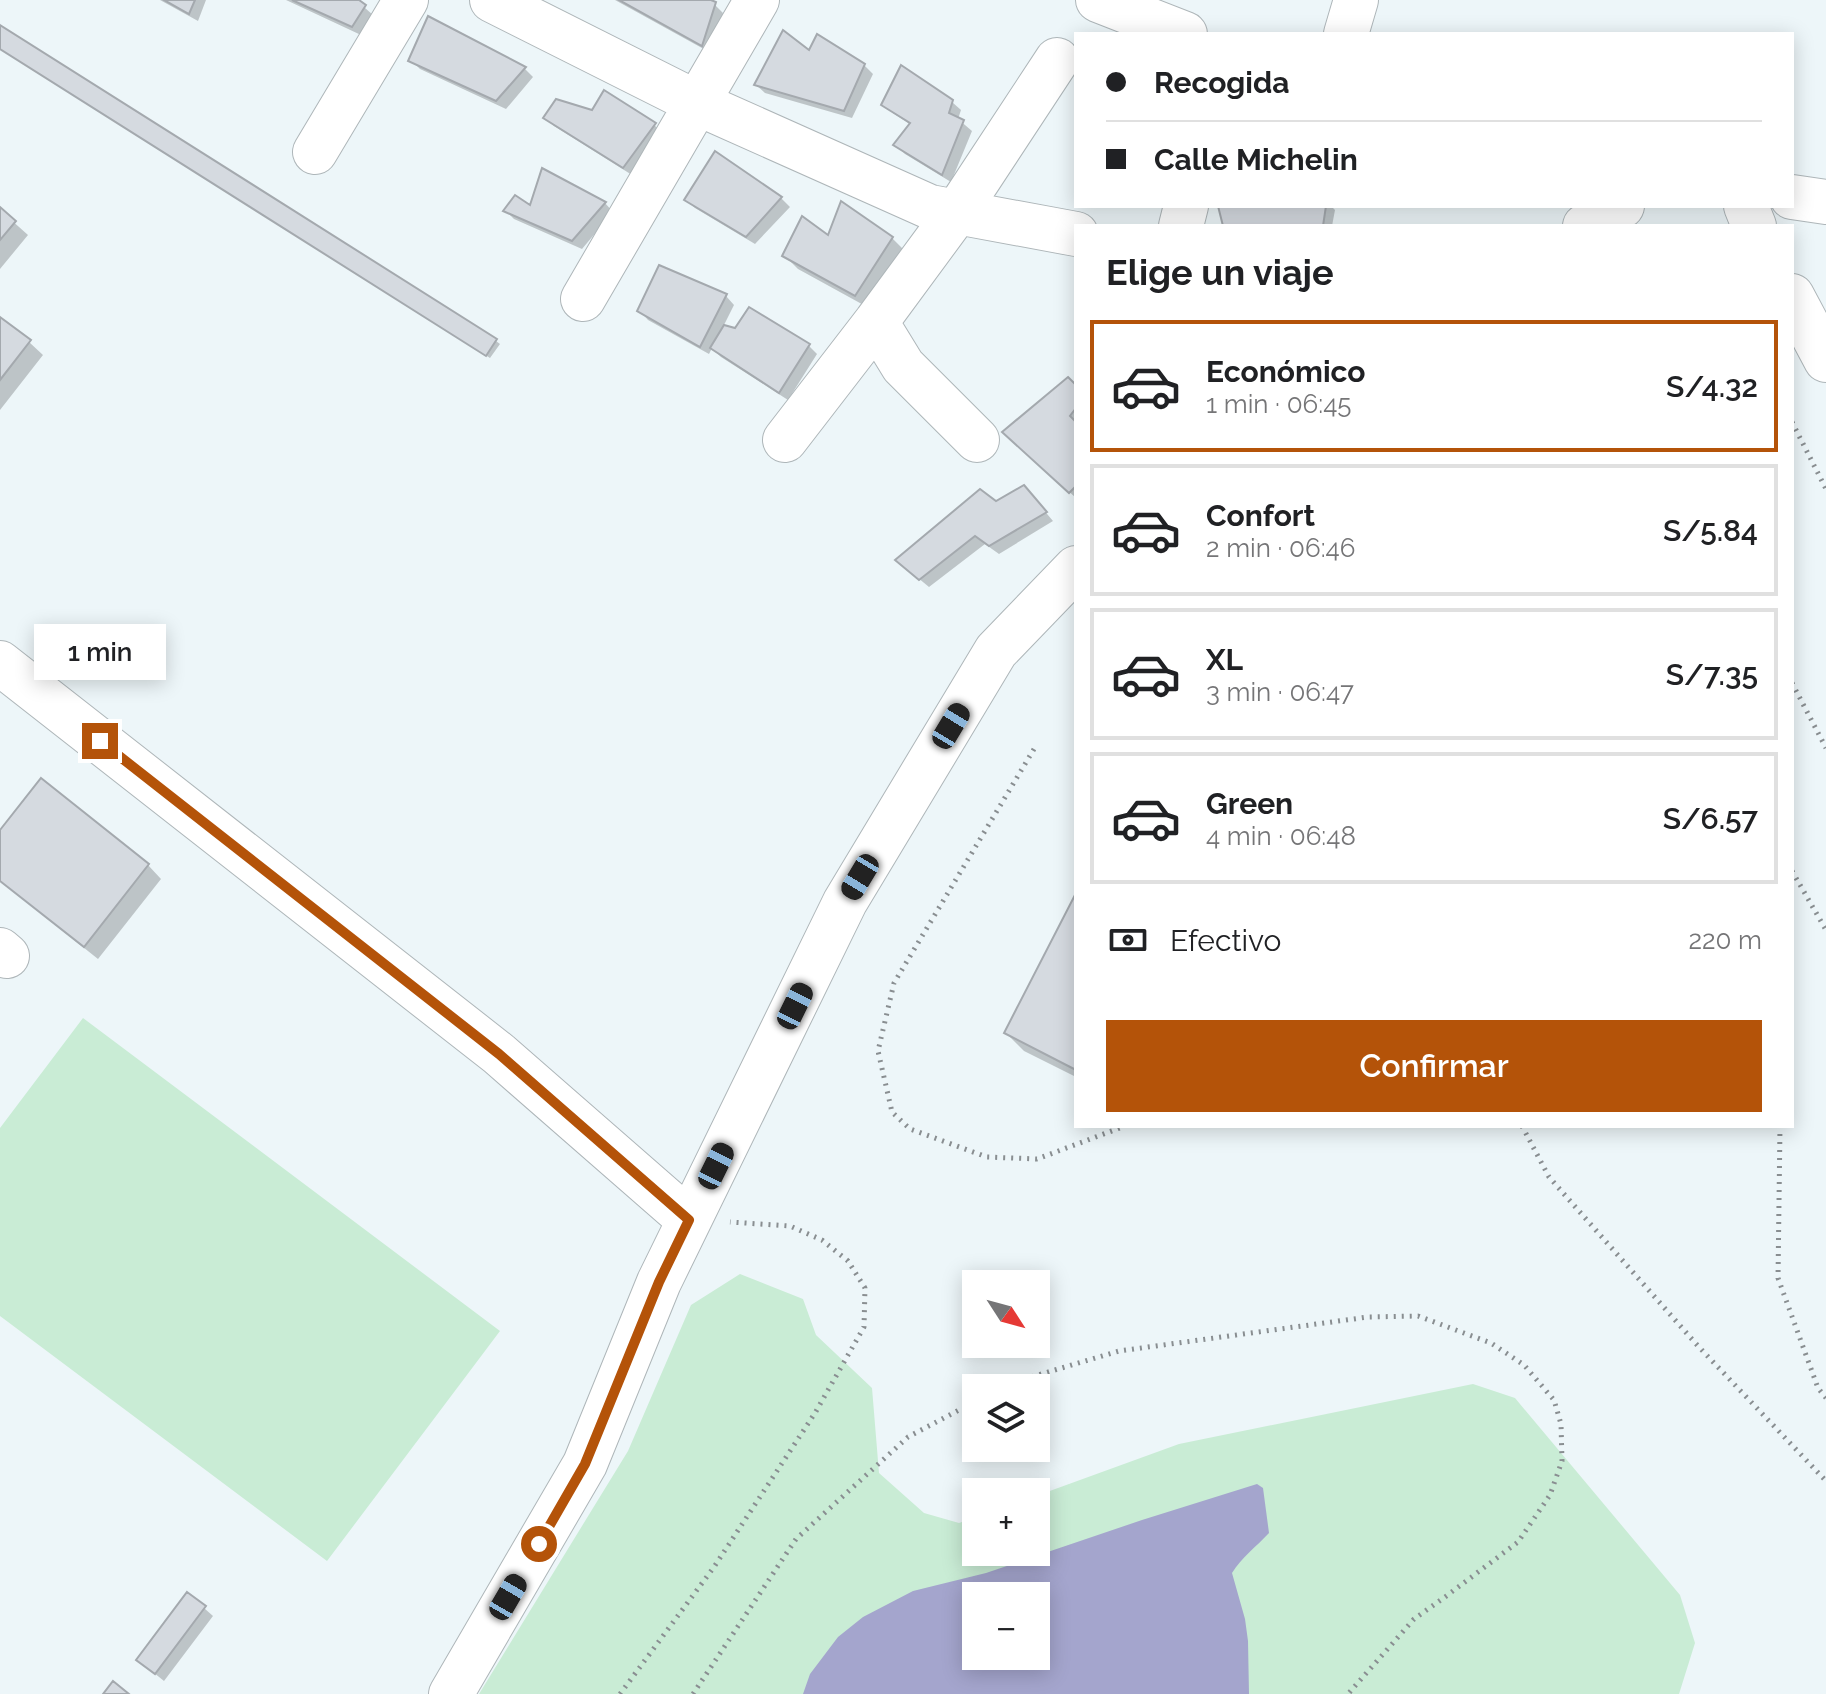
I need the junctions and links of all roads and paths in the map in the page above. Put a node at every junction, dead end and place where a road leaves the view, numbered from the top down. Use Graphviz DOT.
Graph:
graph roads {
  1 [pos="406,0"];
  2 [pos="492,0"];
  3 [pos="757,0"];
  4 [pos="1098,0"];
  5 [pos="1356,0"];
  6 [pos="1180,32"];
  7 [pos="1347,32"];
  8 [pos="1057,60"];
  9 [pos="697,103"];
  10 [pos="315,152"];
  11 [pos="1794,197"];
  12 [pos="1826,202"];
  13 [pos="1618,208"];
  14 [pos="957,212"];
  15 [pos="1589,224"];
  16 [pos="1074,234"];
  17 [pos="583,299"];
  18 [pos="1794,300"];
  19 [pos="876,322"];
  20 [pos="1826,360"];
  21 [pos="1794,426"];
  22 [pos="785,440"];
  23 [pos="977,440"];
  24 [pos="1826,489"];
  25 [pos="1074,570"];
  26 [pos="0,663"];
  27 [pos="1794,687"];
  28 [pos="1826,748"];
  29 [pos="1034,749"];
  30 [pos="1794,874"];
  31 [pos="1826,930"];
  32 [pos="1120,1128"];
  33 [pos="1523,1128"];
  34 [pos="1780,1128"];
  35 [pos="689,1220"];
  36 [pos="1041,1374"];
  37 [pos="1826,1398"];
  38 [pos="962,1408"];
  39 [pos="1826,1481"];
  40 [pos="451,1694"];
  41 [pos="620,1694"];
  42 [pos="693,1694"];
  43 [pos="1348,1694"];
  1 -- 10 [label="street"];
  2 -- 9 [label="street"];
  3 -- 9 [label="street"];
  4 -- 6 [label="street"];
  5 -- 7 [label="street"];
  8 -- 14 [label="street"];
  9 -- 14 [label="street"];
  9 -- 17 [label="street"];
  11 -- 12 [label="street"];
  13 -- 15 [label="street"];
  14 -- 16 [label="street"];
  14 -- 19 [label="street"];
  18 -- 20 [label="street"];
  19 -- 22 [label="street"];
  19 -- 23 [label="street"];
  21 -- 24 [label="path"];
  25 -- 35 [label="street"];
  26 -- 35 [label="street"];
  27 -- 28 [label="path"];
  29 -- 32 [label="path"];
  30 -- 31 [label="path"];
  33 -- 39 [label="path"];
  34 -- 37 [label="path"];
  35 -- 40 [label="street"];
  35 -- 41 [label="path"];
  36 -- 43 [label="path"];
  38 -- 42 [label="path"];
}
